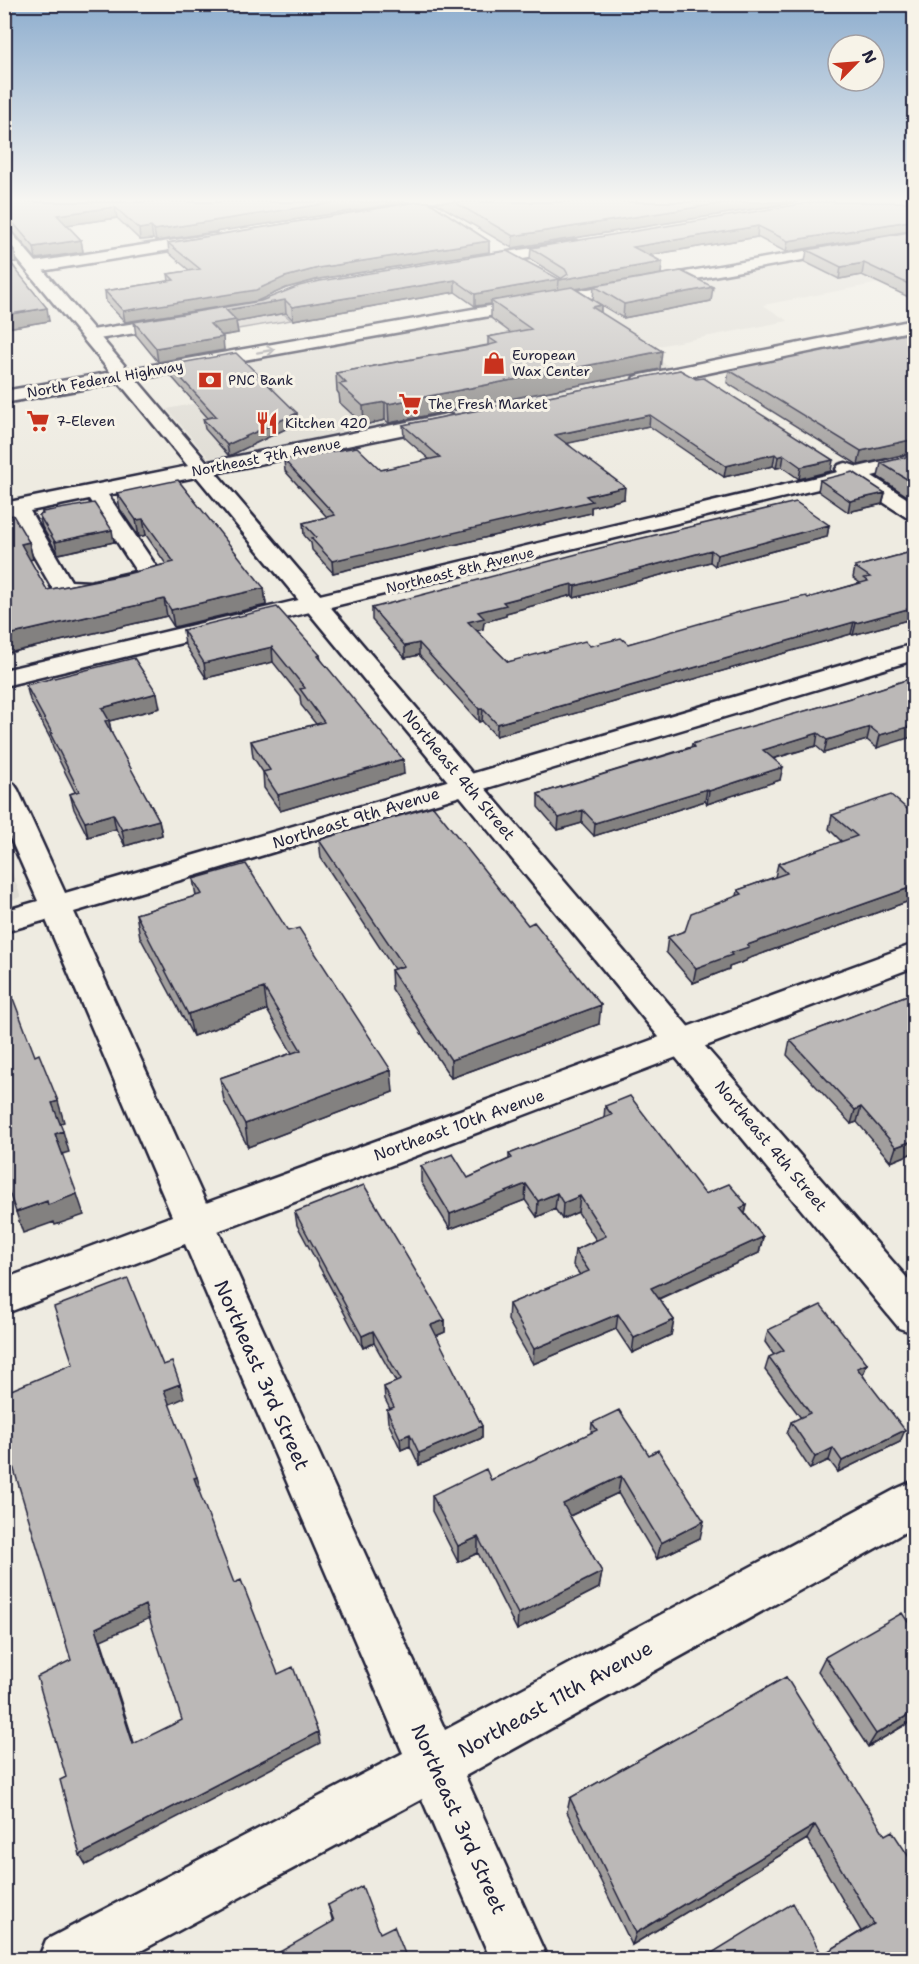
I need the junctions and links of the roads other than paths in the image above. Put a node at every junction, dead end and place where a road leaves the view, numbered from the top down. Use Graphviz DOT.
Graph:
graph roads {
  1 [pos="57,294"];
  2 [pos="512,294"];
  3 [pos="552,294"];
  4 [pos="587,294"];
  5 [pos="574,296"];
  6 [pos="536,303"];
  7 [pos="601,314"];
  8 [pos="194,318"];
  9 [pos="915,325"];
  10 [pos="92,335"];
  11 [pos="673,359"];
  12 [pos="120,369"];
  13 [pos="692,371"];
  14 [pos="4,381"];
  15 [pos="714,384"];
  16 [pos="619,386"];
  17 [pos="4,397"];
  18 [pos="469,416"];
  19 [pos="915,460"];
  20 [pos="845,468"];
  21 [pos="203,470"];
  22 [pos="95,492"];
  23 [pos="11,509"];
  24 [pos="915,512"];
  25 [pos="316,604"];
  26 [pos="915,652"];
  27 [pos="4,678"];
  28 [pos="467,785"];
  29 [pos="4,790"];
  30 [pos="56,907"];
  31 [pos="4,922"];
  32 [pos="915,955"];
  33 [pos="682,1042"];
  34 [pos="194,1224"];
  35 [pos="4,1297"];
  36 [pos="915,1315"];
  37 [pos="915,1503"];
  38 [pos="435,1764"];
  39 [pos="66,1959"];
  40 [pos="520,1959"];
  1 -- 10 [label="street, Northeast 4th Street"];
  2 -- 12 [label="street, North Federal Highway"];
  3 -- 6 [label="street"];
  4 -- 5 [label="street, North Federal Highway"];
  5 -- 6 [label="street, North Federal Highway"];
  5 -- 7 [label="street"];
  12 -- 6 [label="street, North Federal Highway, one-way"];
  8 -- 10 [label="street"];
  9 -- 13 [label="street"];
  10 -- 12 [label="street, Northeast 4th Street"];
  11 -- 13 [label="street"];
  12 -- 14 [label="street, North Federal Highway"];
  12 -- 17 [label="street, North Federal Highway"];
  12 -- 21 [label="street, Northeast 4th Street"];
  13 -- 15 [label="street"];
  13 -- 16 [label="street"];
  18 -- 21 [label="street, Northeast 7th Avenue"];
  19 -- 20 [label="street, Northeast 8th Avenue"];
  20 -- 24 [label="street"];
  20 -- 25 [label="street, Northeast 8th Avenue"];
  21 -- 22 [label="street, Northeast 7th Avenue"];
  21 -- 25 [label="street, Northeast 4th Street"];
  22 -- 23 [label="street, Northeast 7th Avenue"];
  22 -- 23 [label="street"];
  25 -- 27 [label="street, Northeast 8th Avenue"];
  25 -- 28 [label="street, Northeast 4th Street"];
  26 -- 28 [label="street, Northeast 9th Avenue"];
  28 -- 30 [label="street, Northeast 9th Avenue"];
  28 -- 33 [label="street, Northeast 4th Street"];
  29 -- 30 [label="street, Northeast 3rd Street"];
  30 -- 31 [label="street, Northeast 9th Avenue"];
  30 -- 34 [label="street, Northeast 3rd Street"];
  32 -- 33 [label="street, Northeast 10th Avenue"];
  33 -- 34 [label="street, Northeast 10th Avenue"];
  33 -- 36 [label="street, Northeast 4th Street"];
  34 -- 35 [label="street, Northeast 10th Avenue"];
  34 -- 38 [label="street, Northeast 3rd Street"];
  37 -- 38 [label="street, Northeast 11th Avenue"];
  38 -- 39 [label="street, Northeast 11th Avenue"];
  38 -- 40 [label="street, Northeast 3rd Street"];
}
